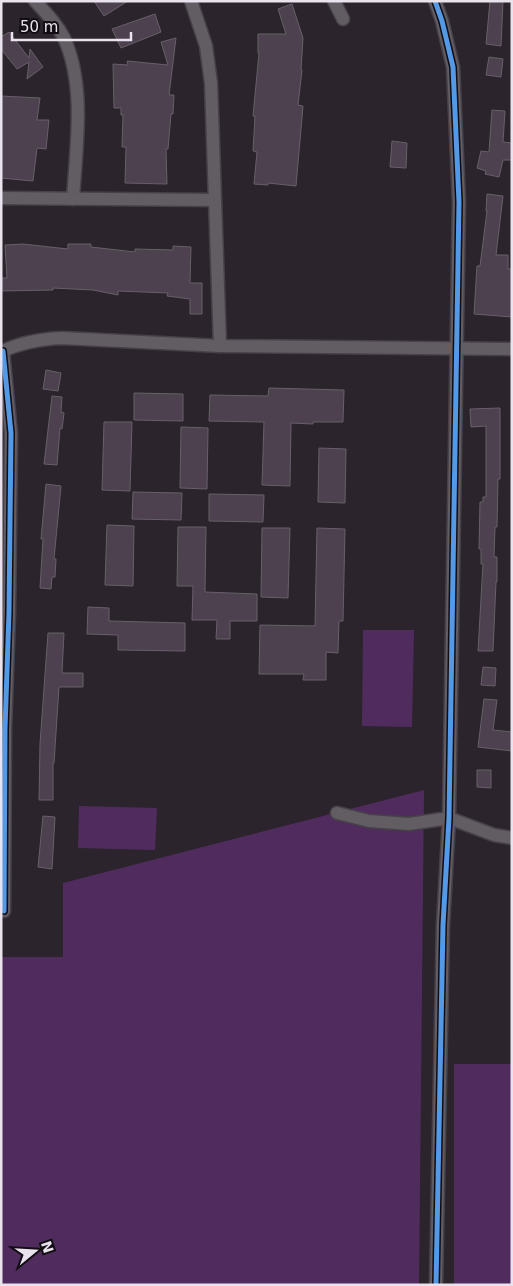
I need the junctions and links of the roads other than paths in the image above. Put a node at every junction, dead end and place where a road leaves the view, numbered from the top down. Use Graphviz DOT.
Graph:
graph roads {
  1 [pos="35,1"];
  2 [pos="191,1"];
  3 [pos="334,1"];
  4 [pos="435,1"];
  5 [pos="343,19"];
  6 [pos="1,198"];
  7 [pos="73,199"];
  8 [pos="215,200"];
  9 [pos="220,346"];
  10 [pos="456,347"];
  11 [pos="512,349"];
  12 [pos="2,352"];
  13 [pos="337,813"];
  14 [pos="449,818"];
  15 [pos="512,838"];
  16 [pos="4,911"];
  17 [pos="436,1285"];
  1 -- 7 [label="street"];
  2 -- 8 [label="street"];
  3 -- 5 [label="street"];
  4 -- 10 [label="street"];
  6 -- 7 [label="street"];
  7 -- 8 [label="street"];
  8 -- 9 [label="street"];
  9 -- 10 [label="street"];
  9 -- 12 [label="street"];
  10 -- 11 [label="street"];
  10 -- 14 [label="street"];
  12 -- 16 [label="street"];
  13 -- 14 [label="street"];
  14 -- 15 [label="street"];
  14 -- 17 [label="street"];
}
